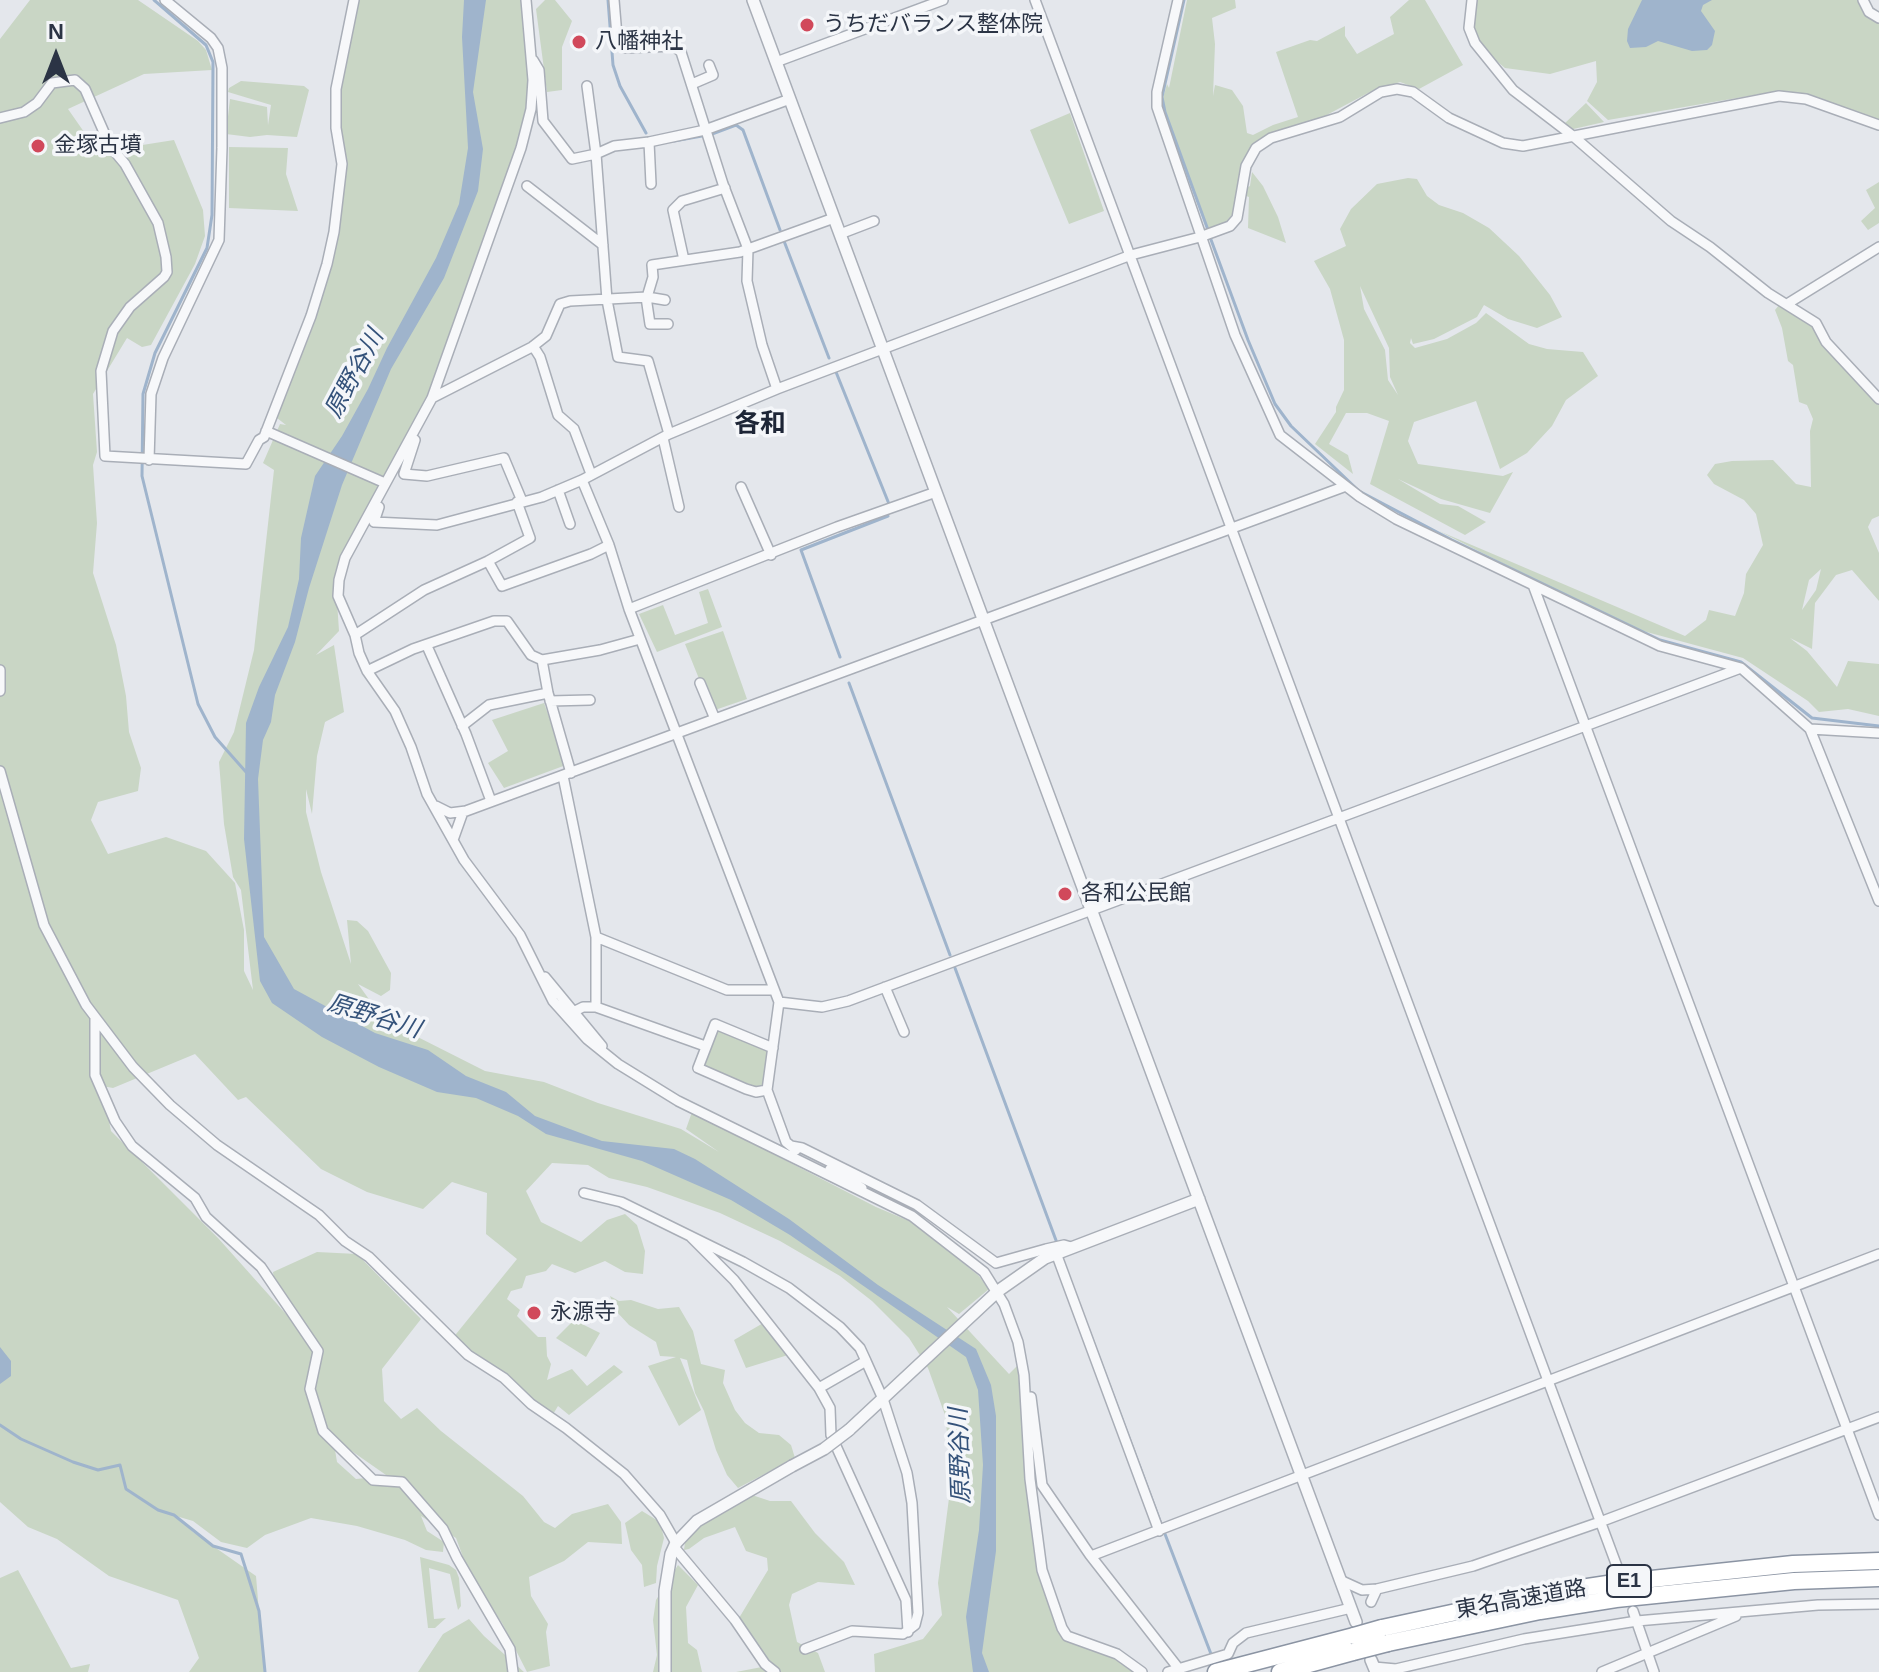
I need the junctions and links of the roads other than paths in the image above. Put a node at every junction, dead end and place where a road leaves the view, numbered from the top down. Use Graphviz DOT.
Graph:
graph roads {
  1 [pos="165,0"];
  2 [pos="354,0"];
  3 [pos="526,0"];
  4 [pos="614,0"];
  5 [pos="753,0"];
  6 [pos="943,0"];
  7 [pos="1035,0"];
  8 [pos="1178,0"];
  9 [pos="1472,0"];
  10 [pos="1863,0"];
  11 [pos="1879,18"];
  12 [pos="531,57"];
  13 [pos="776,62"];
  14 [pos="709,65"];
  15 [pos="692,84"];
  16 [pos="587,86"];
  17 [pos="790,99"];
  18 [pos="0,118"];
  19 [pos="1879,125"];
  20 [pos="705,130"];
  21 [pos="1573,136"];
  22 [pos="649,142"];
  23 [pos="596,154"];
  24 [pos="651,184"];
  25 [pos="527,186"];
  26 [pos="725,188"];
  27 [pos="834,218"];
  28 [pos="874,221"];
  29 [pos="840,234"];
  30 [pos="1200,237"];
  31 [pos="603,245"];
  32 [pos="1879,247"];
  33 [pos="748,249"];
  34 [pos="1131,255"];
  35 [pos="684,260"];
  36 [pos="647,297"];
  37 [pos="607,300"];
  38 [pos="665,300"];
  39 [pos="1787,304"];
  40 [pos="668,324"];
  41 [pos="533,346"];
  42 [pos="882,348"];
  43 [pos="777,389"];
  44 [pos="432,398"];
  45 [pos="1879,399"];
  46 [pos="416,429"];
  47 [pos="266,431"];
  48 [pos="666,436"];
  49 [pos="149,460"];
  50 [pos="586,477"];
  51 [pos="381,481"];
  52 [pos="1346,486"];
  53 [pos="741,487"];
  54 [pos="558,490"];
  55 [pos="936,492"];
  56 [pos="520,501"];
  57 [pos="679,507"];
  58 [pos="570,524"];
  59 [pos="1230,529"];
  60 [pos="609,545"];
  61 [pos="771,555"];
  62 [pos="488,561"];
  63 [pos="1533,585"];
  64 [pos="629,609"];
  65 [pos="983,620"];
  66 [pos="355,635"];
  67 [pos="640,639"];
  68 [pos="427,646"];
  69 [pos="542,660"];
  70 [pos="1741,668"];
  71 [pos="0,670"];
  72 [pos="367,671"];
  73 [pos="700,683"];
  74 [pos="0,691"];
  75 [pos="549,697"];
  76 [pos="590,700"];
  77 [pos="715,719"];
  78 [pos="1585,725"];
  79 [pos="462,726"];
  80 [pos="1810,729"];
  81 [pos="1879,733"];
  82 [pos="677,734"];
  83 [pos="0,771"];
  84 [pos="567,774"];
  85 [pos="491,801"];
  86 [pos="436,806"];
  87 [pos="463,812"];
  88 [pos="1340,818"];
  89 [pos="453,840"];
  90 [pos="1879,901"];
  91 [pos="1091,910"];
  92 [pos="596,937"];
  93 [pos="535,966"];
  94 [pos="885,987"];
  95 [pos="774,990"];
  96 [pos="779,1002"];
  97 [pos="596,1007"];
  98 [pos="575,1011"];
  99 [pos="95,1019"];
  100 [pos="904,1032"];
  101 [pos="705,1046"];
  102 [pos="773,1048"];
  103 [pos="611,1058"];
  104 [pos="767,1090"];
  105 [pos="791,1146"];
  106 [pos="584,1193"];
  107 [pos="1199,1199"];
  108 [pos="880,1202"];
  109 [pos="691,1237"];
  110 [pos="1071,1247"];
  111 [pos="1056,1253"];
  112 [pos="1879,1254"];
  113 [pos="1794,1286"];
  114 [pos="996,1293"];
  115 [pos="866,1361"];
  116 [pos="1024,1375"];
  117 [pos="1548,1379"];
  118 [pos="819,1388"];
  119 [pos="883,1399"];
  120 [pos="1879,1417"];
  121 [pos="1847,1429"];
  122 [pos="1301,1473"];
  123 [pos="1879,1515"];
  124 [pos="1600,1522"];
  125 [pos="1159,1531"];
  126 [pos="675,1545"];
  127 [pos="1091,1556"];
  128 [pos="1879,1561"];
  129 [pos="1618,1569"];
  130 [pos="1879,1578"];
  131 [pos="1340,1580"];
  132 [pos="1377,1589"];
  133 [pos="1371,1602"];
  134 [pos="1879,1604"];
  135 [pos="1351,1608"];
  136 [pos="1747,1611"];
  137 [pos="1635,1616"];
  138 [pos="908,1632"];
  139 [pos="1385,1636"];
  140 [pos="1354,1637"];
  141 [pos="805,1649"];
  142 [pos="1646,1653"];
  143 [pos="1213,1665"];
  144 [pos="1374,1666"];
  145 [pos="1179,1669"];
  146 [pos="513,1672"];
  147 [pos="665,1672"];
  148 [pos="775,1672"];
  149 [pos="1142,1672"];
  150 [pos="1168,1672"];
  151 [pos="1280,1672"];
  152 [pos="1602,1672"];
  153 [pos="1654,1672"];
  1 -- 49 [label="street"];
  2 -- 47 [label="street"];
  3 -- 12 [label="street"];
  4 -- 15 [label="street"];
  5 -- 13 [label="street"];
  6 -- 13 [label="street"];
  7 -- 34 [label="street"];
  8 -- 30 [label="street"];
  9 -- 21 [label="street"];
  10 -- 11 [label="street"];
  12 -- 23 [label="street"];
  12 -- 44 [label="street"];
  13 -- 17 [label="street"];
  14 -- 15 [label="street"];
  15 -- 20 [label="street"];
  16 -- 23 [label="street"];
  17 -- 20 [label="street"];
  17 -- 27 [label="street"];
  18 -- 49 [label="street"];
  19 -- 21 [label="street"];
  20 -- 22 [label="street"];
  20 -- 26 [label="street"];
  21 -- 30 [label="street"];
  21 -- 39 [label="street"];
  22 -- 23 [label="street"];
  22 -- 24 [label="street"];
  23 -- 31 [label="street"];
  25 -- 31 [label="street"];
  26 -- 33 [label="street"];
  26 -- 35 [label="street"];
  27 -- 29 [label="street"];
  27 -- 33 [label="street"];
  28 -- 29 [label="street"];
  29 -- 42 [label="street"];
  30 -- 34 [label="street"];
  30 -- 52 [label="street"];
  31 -- 37 [label="street"];
  32 -- 39 [label="street"];
  33 -- 35 [label="street"];
  33 -- 43 [label="street"];
  34 -- 42 [label="street"];
  34 -- 59 [label="street"];
  35 -- 36 [label="street"];
  36 -- 37 [label="street"];
  36 -- 38 [label="street"];
  36 -- 40 [label="street"];
  37 -- 41 [label="street"];
  37 -- 48 [label="street"];
  39 -- 45 [label="street"];
  41 -- 44 [label="street"];
  41 -- 50 [label="street"];
  42 -- 43 [label="street"];
  42 -- 55 [label="street"];
  43 -- 48 [label="street"];
  44 -- 46 [label="street"];
  46 -- 51 [label="street"];
  46 -- 56 [label="street"];
  47 -- 49 [label="street"];
  47 -- 51 [label="street"];
  48 -- 50 [label="street"];
  48 -- 57 [label="street"];
  50 -- 54 [label="street"];
  50 -- 60 [label="street"];
  51 -- 56 [label="street"];
  51 -- 66 [label="street"];
  52 -- 59 [label="street"];
  52 -- 63 [label="street"];
  53 -- 61 [label="street"];
  54 -- 56 [label="street"];
  54 -- 58 [label="street"];
  55 -- 61 [label="street"];
  55 -- 65 [label="street"];
  56 -- 62 [label="street"];
  59 -- 65 [label="street"];
  59 -- 88 [label="street"];
  60 -- 62 [label="street"];
  60 -- 64 [label="street"];
  61 -- 64 [label="street"];
  62 -- 66 [label="street"];
  63 -- 70 [label="street"];
  63 -- 78 [label="street"];
  64 -- 67 [label="street"];
  65 -- 77 [label="street"];
  65 -- 91 [label="street"];
  66 -- 72 [label="street"];
  67 -- 69 [label="street"];
  67 -- 82 [label="street"];
  68 -- 69 [label="street"];
  68 -- 72 [label="street"];
  68 -- 79 [label="street"];
  69 -- 75 [label="street"];
  70 -- 78 [label="street"];
  70 -- 80 [label="street"];
  71 -- 74 [label="street"];
  72 -- 86 [label="street"];
  73 -- 77 [label="street"];
  75 -- 76 [label="street"];
  75 -- 79 [label="street"];
  75 -- 84 [label="street"];
  77 -- 82 [label="street"];
  78 -- 88 [label="street"];
  78 -- 113 [label="street"];
  79 -- 85 [label="street"];
  80 -- 81 [label="street"];
  80 -- 90 [label="street"];
  82 -- 84 [label="street"];
  82 -- 95 [label="street"];
  83 -- 99 [label="street"];
  84 -- 85 [label="street"];
  84 -- 92 [label="street"];
  85 -- 87 [label="street"];
  86 -- 87 [label="street"];
  86 -- 89 [label="street"];
  87 -- 89 [label="street"];
  88 -- 91 [label="street"];
  88 -- 117 [label="street"];
  89 -- 93 [label="street"];
  91 -- 94 [label="street"];
  91 -- 107 [label="street"];
  92 -- 95 [label="street"];
  92 -- 97 [label="street"];
  93 -- 98 [label="street"];
  93 -- 103 [label="street"];
  94 -- 96 [label="street"];
  94 -- 100 [label="street"];
  95 -- 96 [label="street"];
  96 -- 102 [label="street"];
  97 -- 98 [label="street"];
  97 -- 101 [label="street"];
  98 -- 103 [label="street"];
  99 -- 126 [label="street"];
  99 -- 146 [label="street"];
  101 -- 102 [label="street"];
  101 -- 104 [label="street"];
  102 -- 104 [label="street"];
  103 -- 108 [label="street"];
  104 -- 105 [label="street"];
  105 -- 108 [label="street"];
  105 -- 110 [label="street"];
  106 -- 109 [label="street"];
  107 -- 110 [label="street"];
  107 -- 122 [label="street"];
  108 -- 114 [label="street"];
  109 -- 115 [label="street"];
  109 -- 118 [label="street"];
  110 -- 111 [label="street"];
  111 -- 114 [label="street"];
  111 -- 125 [label="street"];
  112 -- 113 [label="street"];
  113 -- 117 [label="street"];
  113 -- 121 [label="street"];
  114 -- 116 [label="street"];
  114 -- 119 [label="street"];
  115 -- 118 [label="street"];
  115 -- 119 [label="street"];
  116 -- 127 [label="street"];
  116 -- 149 [label="street"];
  117 -- 122 [label="street"];
  117 -- 124 [label="street"];
  118 -- 138 [label="street"];
  119 -- 126 [label="street, bridge"];
  119 -- 138 [label="street"];
  120 -- 121 [label="street"];
  121 -- 123 [label="street"];
  121 -- 124 [label="street"];
  122 -- 125 [label="street"];
  122 -- 131 [label="street"];
  124 -- 129 [label="street"];
  124 -- 132 [label="street"];
  125 -- 127 [label="street"];
  126 -- 147 [label="street"];
  126 -- 148 [label="street"];
  127 -- 145 [label="street"];
  128 -- 139 [label="highway, 東名高速道路 / E1"];
  130 -- 139 [label="highway, 東名高速道路 / E1"];
  131 -- 132 [label="street"];
  131 -- 135 [label="street"];
  132 -- 133 [label="street"];
  134 -- 136 [label="street"];
  135 -- 140 [label="street"];
  135 -- 143 [label="street"];
  136 -- 137 [label="street"];
  136 -- 142 [label="street"];
  137 -- 142 [label="street"];
  137 -- 144 [label="street"];
  138 -- 141 [label="street"];
  139 -- 140 [label="highway, 東名高速道路 / E1, bridge"];
  140 -- 143 [label="highway, 東名高速道路 / E1"];
  140 -- 151 [label="highway, 東名高速道路 / E1"];
  142 -- 152 [label="street"];
  142 -- 153 [label="street"];
  143 -- 145 [label="street"];
  145 -- 150 [label="street"];
}
